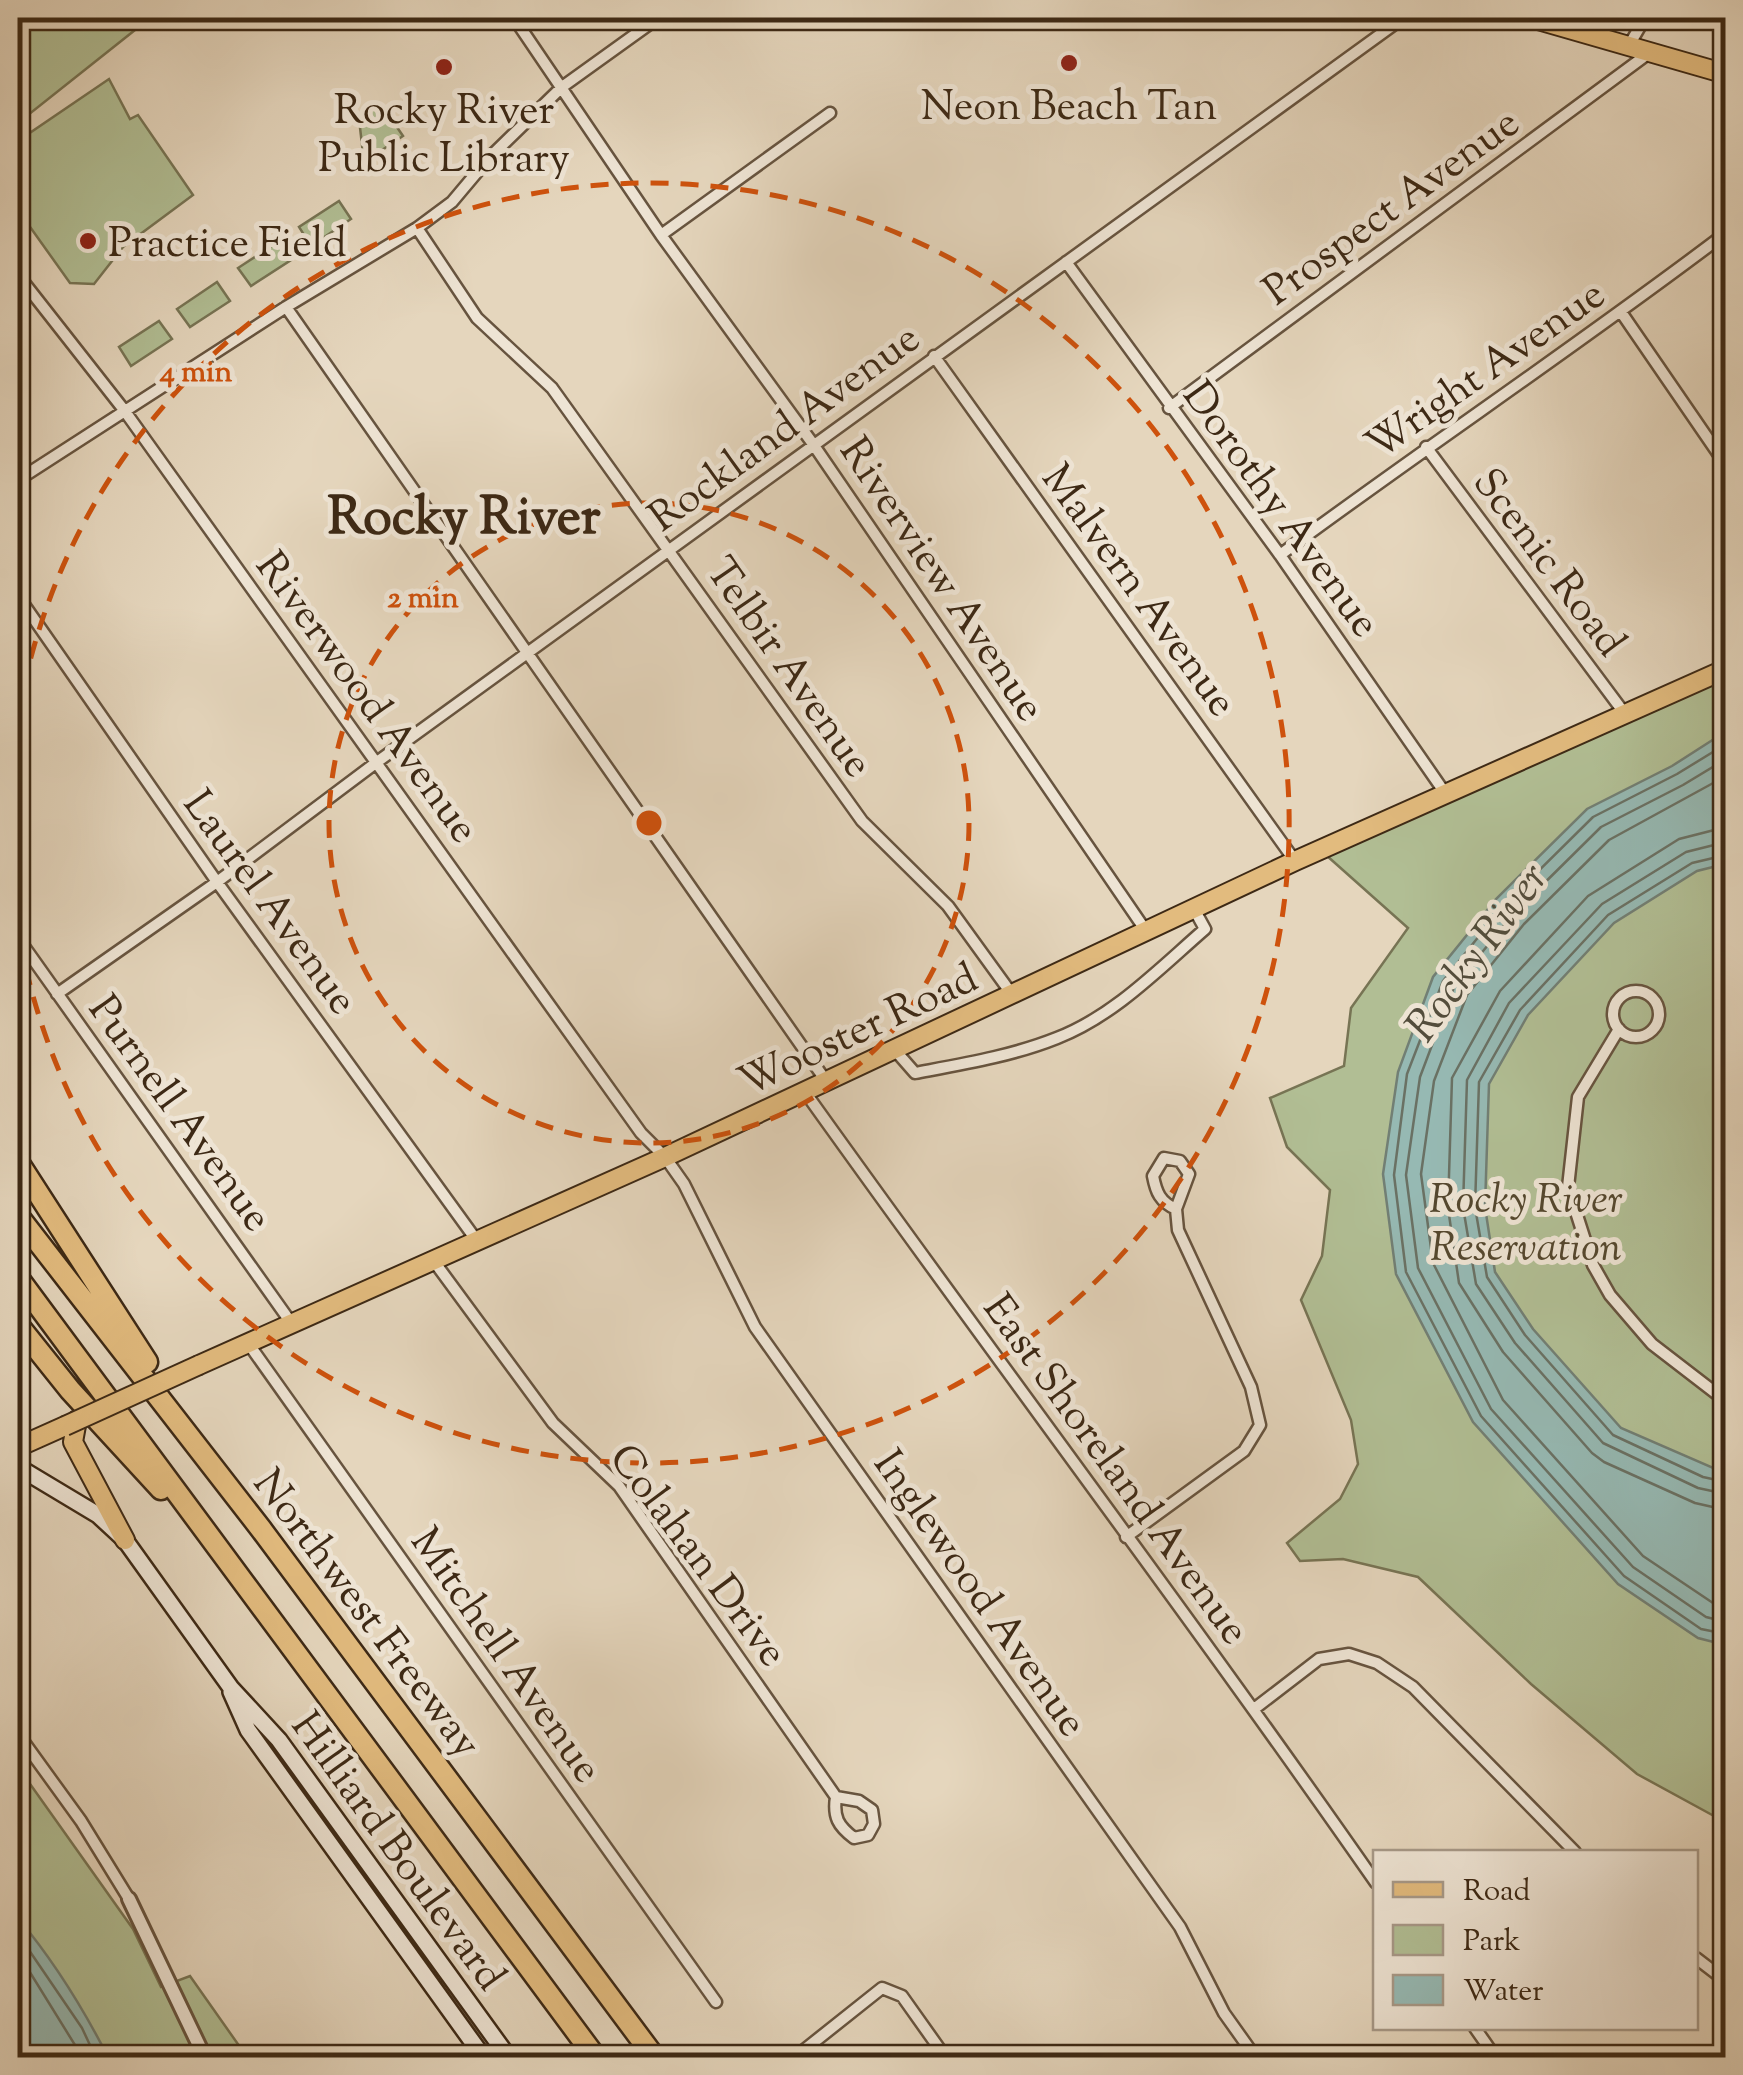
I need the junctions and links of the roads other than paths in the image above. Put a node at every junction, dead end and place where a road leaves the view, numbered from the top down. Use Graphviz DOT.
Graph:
graph roads {
  1 [pos="514,18"];
  2 [pos="658,18"];
  3 [pos="1403,18"];
  4 [pos="1530,18"];
  5 [pos="1644,18"];
  6 [pos="1628,47"];
  7 [pos="1649,53"];
  8 [pos="1726,74"];
  9 [pos="562,86"];
  10 [pos="830,114"];
  11 [pos="417,228"];
  12 [pos="1726,233"];
  13 [pos="661,235"];
  14 [pos="1066,262"];
  15 [pos="18,275"];
  16 [pos="286,307"];
  17 [pos="1621,312"];
  18 [pos="934,356"];
  19 [pos="1169,408"];
  20 [pos="124,410"];
  21 [pos="813,444"];
  22 [pos="1426,447"];
  23 [pos="1726,465"];
  24 [pos="18,480"];
  25 [pos="669,550"];
  26 [pos="1280,555"];
  27 [pos="18,596"];
  28 [pos="528,654"];
  29 [pos="1726,670"];
  30 [pos="1624,714"];
  31 [pos="377,762"];
  32 [pos="1446,793"];
  33 [pos="1295,861"];
  34 [pos="218,882"];
  35 [pos="1194,909"];
  36 [pos="1146,931"];
  37 [pos="18,938"];
  38 [pos="57,994"];
  39 [pos="1011,994"];
  40 [pos="1619,1030"];
  41 [pos="894,1049"];
  42 [pos="826,1081"];
  43 [pos="805,1092"];
  44 [pos="665,1157"];
  45 [pos="18,1162"];
  46 [pos="1176,1209"];
  47 [pos="18,1216"];
  48 [pos="477,1241"];
  49 [pos="432,1260"];
  50 [pos="18,1278"];
  51 [pos="292,1324"];
  52 [pos="18,1325"];
  53 [pos="248,1343"];
  54 [pos="1726,1401"];
  55 [pos="72,1430"];
  56 [pos="18,1447"];
  57 [pos="18,1467"];
  58 [pos="218,1474"];
  59 [pos="1126,1537"];
  60 [pos="124,1540"];
  61 [pos="232,1567"];
  62 [pos="230,1688"];
  63 [pos="1254,1708"];
  64 [pos="18,1734"];
  65 [pos="836,1797"];
  66 [pos="1573,1850"];
  67 [pos="1373,1880"];
  68 [pos="129,1899"];
  69 [pos="1698,1960"];
  70 [pos="1726,1981"];
  71 [pos="716,2002"];
  72 [pos="1477,2030"];
  73 [pos="204,2058"];
  74 [pos="484,2058"];
  75 [pos="509,2058"];
  76 [pos="596,2058"];
  77 [pos="655,2058"];
  78 [pos="794,2058"];
  79 [pos="946,2058"];
  80 [pos="1256,2058"];
  81 [pos="1496,2058"];
  1 -- 9 [label="street, Riverview Avenue"];
  2 -- 9 [label="street"];
  3 -- 14 [label="street, Rockland Avenue"];
  4 -- 6 [label="main road"];
  5 -- 6 [label="street"];
  6 -- 7 [label="main road"];
  7 -- 8 [label="main road"];
  7 -- 19 [label="street, Prospect Avenue"];
  9 -- 11 [label="street"];
  9 -- 13 [label="street, Riverview Avenue"];
  10 -- 13 [label="street"];
  11 -- 16 [label="street"];
  11 -- 25 [label="street, Telbir Avenue"];
  12 -- 17 [label="street, Wright Avenue"];
  13 -- 21 [label="street, Riverview Avenue"];
  14 -- 18 [label="street, Rockland Avenue"];
  14 -- 19 [label="street, Dorothy Avenue"];
  15 -- 20 [label="street, Riverwood Avenue"];
  16 -- 20 [label="street"];
  16 -- 28 [label="street"];
  17 -- 22 [label="street, Wright Avenue"];
  17 -- 23 [label="street"];
  18 -- 21 [label="street, Rockland Avenue"];
  18 -- 33 [label="street, Malvern Avenue"];
  19 -- 26 [label="street, Dorothy Avenue"];
  20 -- 24 [label="street"];
  20 -- 31 [label="street, Riverwood Avenue"];
  21 -- 25 [label="street, Rockland Avenue"];
  21 -- 36 [label="street, Riverview Avenue"];
  22 -- 26 [label="street, Wright Avenue"];
  22 -- 30 [label="street, Scenic Road"];
  25 -- 28 [label="street, Rockland Avenue"];
  25 -- 39 [label="street, Telbir Avenue"];
  26 -- 32 [label="street, Dorothy Avenue"];
  27 -- 34 [label="street, Laurel Avenue"];
  28 -- 31 [label="street, Rockland Avenue"];
  28 -- 42 [label="street"];
  29 -- 30 [label="main road, Wooster Road"];
  30 -- 32 [label="main road, Wooster Road"];
  31 -- 34 [label="street, Rockland Avenue"];
  31 -- 44 [label="street, Riverwood Avenue"];
  32 -- 33 [label="main road, Wooster Road"];
  33 -- 35 [label="main road, Wooster Road"];
  34 -- 38 [label="street, Rockland Avenue"];
  34 -- 48 [label="street, Laurel Avenue"];
  35 -- 36 [label="main road, Wooster Road"];
  35 -- 41 [label="street"];
  36 -- 39 [label="main road, Wooster Road"];
  37 -- 38 [label="street, Purnell Avenue"];
  38 -- 51 [label="street, Purnell Avenue"];
  39 -- 41 [label="main road, Wooster Road"];
  40 -- 40 [label="street"];
  40 -- 54 [label="street"];
  41 -- 42 [label="main road, Wooster Road"];
  42 -- 43 [label="main road, Wooster Road"];
  43 -- 44 [label="main road, Wooster Road"];
  43 -- 59 [label="street, East Shoreland Avenue"];
  44 -- 48 [label="main road, Wooster Road"];
  44 -- 80 [label="street, Inglewood Avenue"];
  45 -- 58 [label="highway"];
  46 -- 46 [label="street"];
  46 -- 59 [label="street"];
  47 -- 58 [label="highway, Northwest Freeway"];
  48 -- 49 [label="main road, Wooster Road"];
  49 -- 51 [label="main road, Wooster Road"];
  49 -- 65 [label="street, Colahan Drive"];
  50 -- 61 [label="highway, Northwest Freeway"];
  51 -- 53 [label="main road, Wooster Road"];
  52 -- 61 [label="highway"];
  53 -- 55 [label="main road, Wooster Road, bridge"];
  53 -- 71 [label="street, Mitchell Avenue"];
  55 -- 56 [label="main road, Wooster Road"];
  55 -- 60 [label="main road"];
  57 -- 60 [label="main road, Hilliard Boulevard"];
  58 -- 77 [label="highway, Northwest Freeway"];
  59 -- 63 [label="street, East Shoreland Avenue"];
  60 -- 62 [label="main road, Hilliard Boulevard"];
  61 -- 76 [label="highway, Northwest Freeway"];
  62 -- 74 [label="main road, Hilliard Boulevard"];
  62 -- 75 [label="main road, Hilliard Boulevard"];
  63 -- 66 [label="street"];
  63 -- 67 [label="street, East Shoreland Avenue"];
  64 -- 68 [label="street"];
  65 -- 65 [label="street, Colahan Drive"];
  68 -- 73 [label="street"];
  69 -- 70 [label="street"];
  72 -- 81 [label="street"];
  78 -- 79 [label="street"];
}
